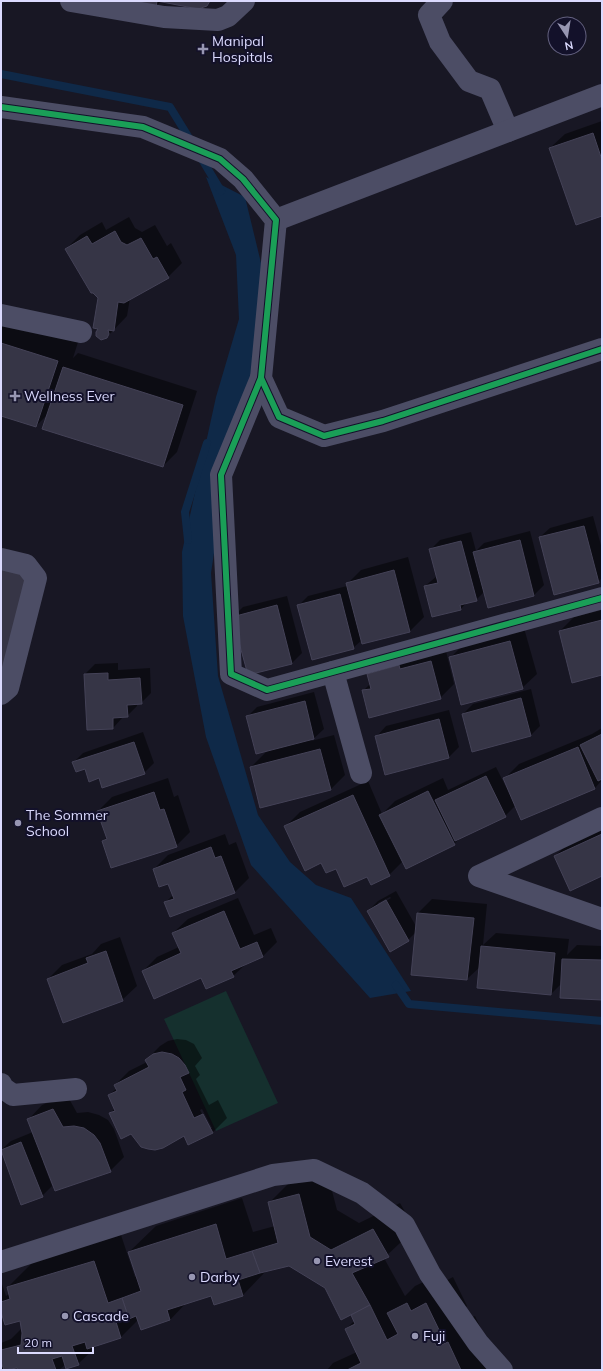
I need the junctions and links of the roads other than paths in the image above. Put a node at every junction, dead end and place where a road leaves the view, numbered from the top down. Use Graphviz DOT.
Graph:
graph roads {
  1 [pos="71,1"];
  2 [pos="244,1"];
  3 [pos="442,1"];
  4 [pos="602,95"];
  5 [pos="1,107"];
  6 [pos="508,131"];
  7 [pos="276,220"];
  8 [pos="1,315"];
  9 [pos="81,332"];
  10 [pos="602,349"];
  11 [pos="261,378"];
  12 [pos="1,559"];
  13 [pos="602,598"];
  14 [pos="333,672"];
  15 [pos="1,694"];
  16 [pos="361,773"];
  17 [pos="602,818"];
  18 [pos="602,919"];
  19 [pos="1,1084"];
  20 [pos="76,1089"];
  21 [pos="1,1262"];
  22 [pos="502,1370"];
  1 -- 2 [label="street"];
  3 -- 6 [label="street"];
  4 -- 6 [label="street"];
  5 -- 7 [label="street"];
  6 -- 7 [label="street"];
  7 -- 11 [label="street"];
  8 -- 9 [label="street"];
  10 -- 11 [label="street"];
  11 -- 14 [label="street"];
  12 -- 15 [label="street"];
  13 -- 14 [label="street"];
  14 -- 16 [label="street"];
  17 -- 18 [label="street"];
  19 -- 20 [label="street"];
  21 -- 22 [label="street"];
}
